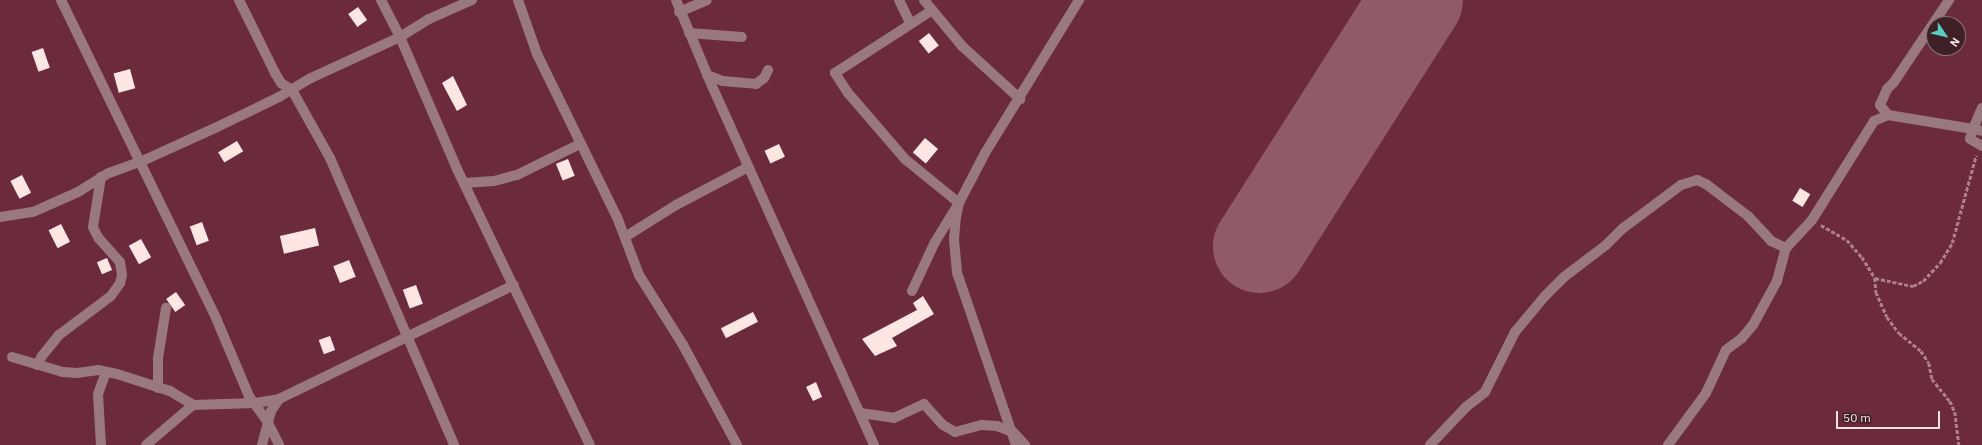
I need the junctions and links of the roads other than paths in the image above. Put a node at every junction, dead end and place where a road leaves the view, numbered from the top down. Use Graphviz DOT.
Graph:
graph roads {
  1 [pos="61,0"];
  2 [pos="239,0"];
  3 [pos="382,0"];
  4 [pos="472,0"];
  5 [pos="518,0"];
  6 [pos="676,0"];
  7 [pos="707,0"];
  8 [pos="899,0"];
  9 [pos="924,0"];
  10 [pos="1079,0"];
  11 [pos="1949,0"];
  12 [pos="931,11"];
  13 [pos="679,12"];
  14 [pos="910,22"];
  15 [pos="689,33"];
  16 [pos="400,37"];
  17 [pos="742,37"];
  18 [pos="768,70"];
  19 [pos="707,75"];
  20 [pos="292,90"];
  21 [pos="1020,99"];
  22 [pos="1880,105"];
  23 [pos="1982,108"];
  24 [pos="1888,115"];
  25 [pos="1874,121"];
  26 [pos="1978,130"];
  27 [pos="580,144"];
  28 [pos="1980,145"];
  29 [pos="140,162"];
  30 [pos="748,167"];
  31 [pos="101,177"];
  32 [pos="464,183"];
  33 [pos="959,203"];
  34 [pos="0,217"];
  35 [pos="625,238"];
  36 [pos="1786,248"];
  37 [pos="514,285"];
  38 [pos="912,291"];
  39 [pos="166,308"];
  40 [pos="407,338"];
  41 [pos="12,357"];
  42 [pos="37,365"];
  43 [pos="106,372"];
  44 [pos="158,388"];
  45 [pos="279,399"];
  46 [pos="255,403"];
  47 [pos="193,405"];
  48 [pos="862,418"];
  49 [pos="268,421"];
  50 [pos="1013,432"];
  51 [pos="101,445"];
  52 [pos="146,445"];
  53 [pos="262,445"];
  54 [pos="279,445"];
  55 [pos="454,445"];
  56 [pos="590,445"];
  57 [pos="738,445"];
  58 [pos="874,445"];
  59 [pos="1016,445"];
  60 [pos="1025,445"];
  61 [pos="1430,445"];
  62 [pos="1668,445"];
  1 -- 29 [label="street"];
  2 -- 20 [label="street"];
  3 -- 16 [label="street"];
  4 -- 16 [label="street"];
  5 -- 27 [label="street"];
  6 -- 13 [label="street"];
  7 -- 13 [label="street"];
  8 -- 14 [label="street"];
  9 -- 12 [label="street"];
  10 -- 21 [label="street"];
  11 -- 22 [label="street"];
  12 -- 14 [label="street"];
  12 -- 21 [label="street"];
  13 -- 15 [label="street"];
  14 -- 33 [label="street"];
  15 -- 17 [label="street"];
  15 -- 19 [label="street"];
  16 -- 20 [label="street"];
  16 -- 32 [label="street"];
  18 -- 19 [label="street"];
  19 -- 30 [label="street"];
  20 -- 29 [label="street"];
  20 -- 40 [label="street"];
  21 -- 33 [label="street"];
  22 -- 24 [label="street"];
  22 -- 25 [label="street"];
  23 -- 26 [label="street"];
  24 -- 25 [label="street"];
  24 -- 26 [label="street"];
  25 -- 36 [label="street"];
  26 -- 28 [label="street"];
  27 -- 32 [label="street"];
  27 -- 35 [label="street"];
  29 -- 31 [label="street"];
  29 -- 46 [label="street"];
  30 -- 35 [label="street"];
  30 -- 48 [label="street"];
  31 -- 34 [label="street"];
  31 -- 42 [label="street"];
  32 -- 37 [label="street"];
  33 -- 38 [label="street"];
  33 -- 50 [label="street"];
  35 -- 57 [label="street"];
  36 -- 61 [label="street"];
  36 -- 62 [label="street"];
  37 -- 40 [label="street"];
  37 -- 56 [label="street"];
  39 -- 44 [label="street"];
  40 -- 45 [label="street"];
  40 -- 55 [label="street"];
  41 -- 42 [label="street"];
  42 -- 43 [label="street"];
  43 -- 44 [label="street"];
  43 -- 51 [label="street"];
  44 -- 47 [label="street"];
  45 -- 46 [label="street"];
  45 -- 49 [label="street"];
  46 -- 47 [label="street"];
  46 -- 49 [label="street"];
  47 -- 52 [label="street"];
  48 -- 50 [label="street"];
  48 -- 58 [label="street"];
  49 -- 53 [label="street"];
  49 -- 54 [label="street"];
  50 -- 59 [label="street"];
  50 -- 60 [label="street"];
}
